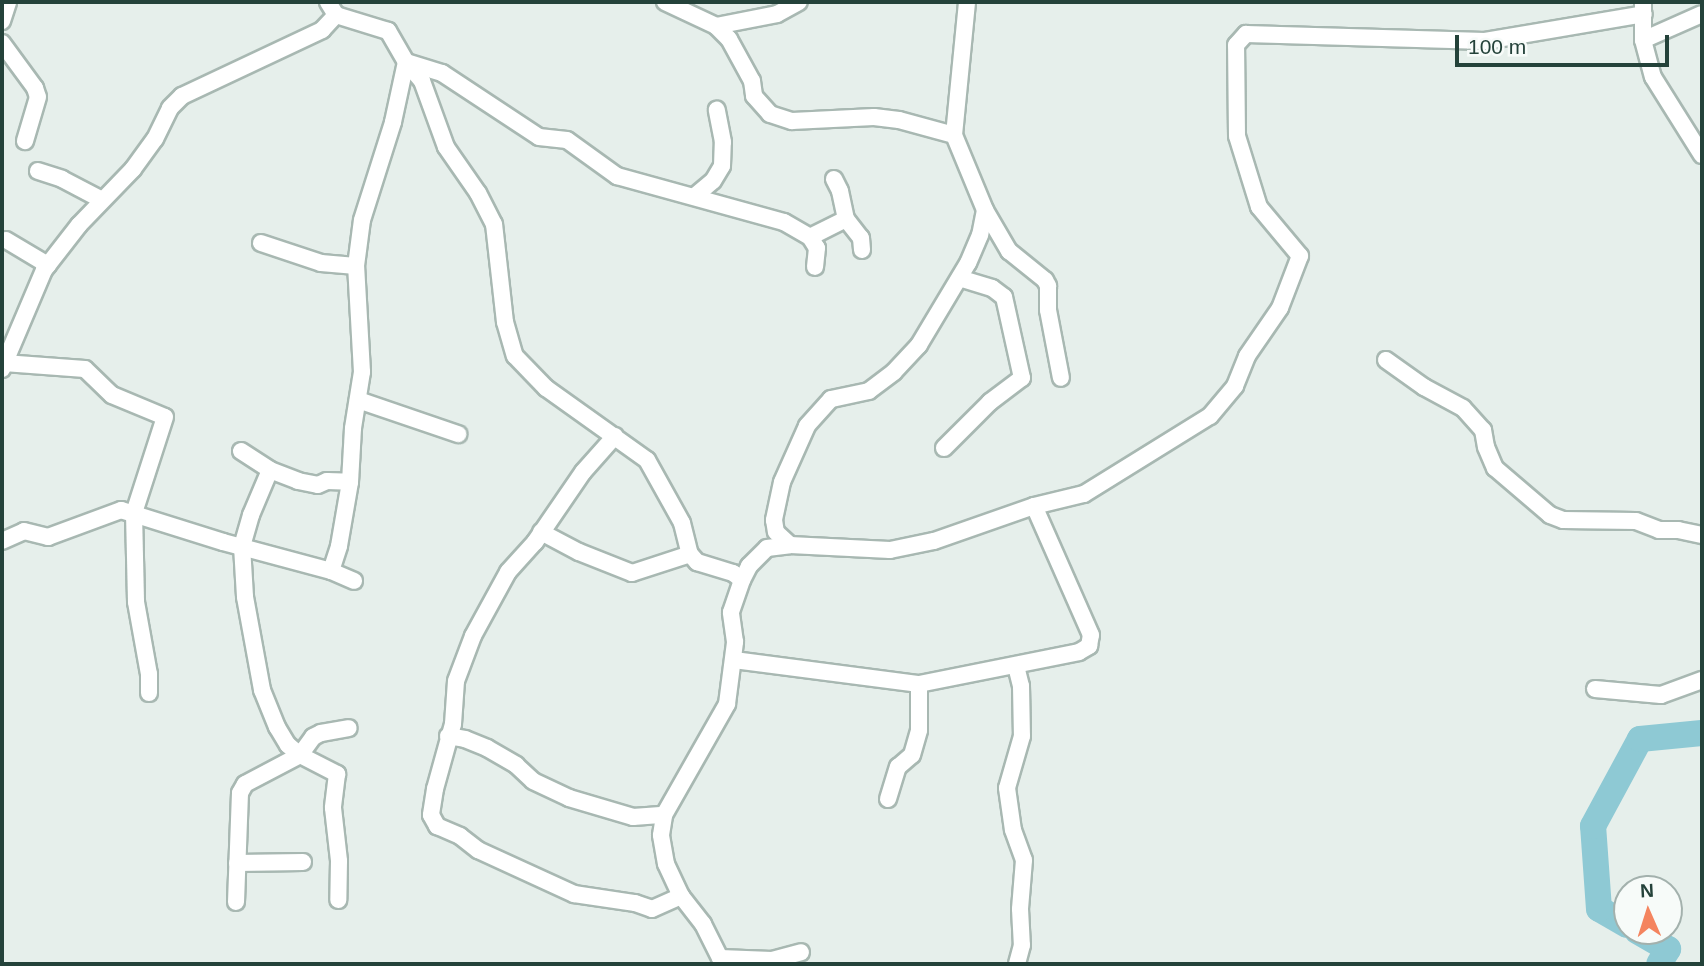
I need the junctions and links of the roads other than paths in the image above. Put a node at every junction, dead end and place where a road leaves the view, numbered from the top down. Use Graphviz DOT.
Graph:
graph roads {
  1 [pos="8,2"];
  2 [pos="665,2"];
  3 [pos="799,2"];
  4 [pos="967,2"];
  5 [pos="684,6"];
  6 [pos="332,8"];
  7 [pos="1644,8"];
  8 [pos="1702,14"];
  9 [pos="2,21"];
  10 [pos="716,26"];
  11 [pos="1643,40"];
  12 [pos="2,43"];
  13 [pos="406,62"];
  14 [pos="717,110"];
  15 [pos="954,135"];
  16 [pos="25,141"];
  17 [pos="1702,155"];
  18 [pos="38,171"];
  19 [pos="834,179"];
  20 [pos="695,196"];
  21 [pos="102,200"];
  22 [pos="985,210"];
  23 [pos="846,219"];
  24 [pos="810,237"];
  25 [pos="5,240"];
  26 [pos="261,243"];
  27 [pos="862,250"];
  28 [pos="48,265"];
  29 [pos="356,266"];
  30 [pos="815,267"];
  31 [pos="959,278"];
  32 [pos="1386,360"];
  33 [pos="3,366"];
  34 [pos="1061,378"];
  35 [pos="358,400"];
  36 [pos="458,434"];
  37 [pos="615,436"];
  38 [pos="944,448"];
  39 [pos="241,451"];
  40 [pos="270,470"];
  41 [pos="350,482"];
  42 [pos="1034,506"];
  43 [pos="134,513"];
  44 [pos="541,532"];
  45 [pos="1702,535"];
  46 [pos="2,541"];
  47 [pos="790,545"];
  48 [pos="242,546"];
  49 [pos="690,554"];
  50 [pos="331,570"];
  51 [pos="742,580"];
  52 [pos="354,581"];
  53 [pos="734,660"];
  54 [pos="1016,666"];
  55 [pos="1702,680"];
  56 [pos="919,684"];
  57 [pos="1595,689"];
  58 [pos="149,693"];
  59 [pos="349,728"];
  60 [pos="448,736"];
  61 [pos="300,755"];
  62 [pos="888,799"];
  63 [pos="664,815"];
  64 [pos="303,862"];
  65 [pos="237,863"];
  66 [pos="681,896"];
  67 [pos="338,900"];
  68 [pos="236,902"];
  69 [pos="801,952"];
  70 [pos="721,961"];
  71 [pos="1017,964"];
  1 -- 9 [label="street"];
  2 -- 5 [label="street"];
  3 -- 10 [label="street"];
  4 -- 15 [label="street"];
  5 -- 10 [label="street"];
  6 -- 13 [label="street"];
  6 -- 21 [label="street"];
  7 -- 11 [label="street"];
  7 -- 42 [label="street"];
  8 -- 11 [label="street"];
  10 -- 15 [label="street"];
  11 -- 17 [label="street"];
  12 -- 16 [label="street"];
  13 -- 20 [label="street"];
  13 -- 29 [label="street"];
  13 -- 37 [label="street"];
  14 -- 20 [label="street"];
  15 -- 22 [label="street"];
  18 -- 21 [label="street"];
  19 -- 23 [label="street"];
  20 -- 24 [label="street"];
  21 -- 28 [label="street"];
  22 -- 31 [label="street"];
  22 -- 34 [label="street"];
  23 -- 24 [label="street"];
  23 -- 27 [label="street"];
  24 -- 30 [label="street"];
  25 -- 28 [label="street"];
  26 -- 29 [label="street"];
  28 -- 33 [label="street"];
  29 -- 35 [label="street"];
  31 -- 38 [label="street"];
  31 -- 47 [label="street"];
  32 -- 45 [label="street"];
  33 -- 43 [label="street"];
  35 -- 36 [label="street"];
  35 -- 41 [label="street"];
  37 -- 44 [label="street"];
  37 -- 49 [label="street"];
  39 -- 40 [label="street"];
  40 -- 41 [label="street"];
  40 -- 48 [label="street"];
  41 -- 50 [label="street"];
  42 -- 47 [label="street"];
  42 -- 54 [label="street"];
  43 -- 46 [label="street"];
  43 -- 48 [label="street"];
  43 -- 58 [label="street"];
  44 -- 49 [label="street"];
  44 -- 60 [label="street"];
  47 -- 51 [label="street"];
  48 -- 50 [label="street"];
  48 -- 61 [label="street"];
  49 -- 51 [label="street"];
  50 -- 52 [label="street"];
  51 -- 53 [label="street"];
  53 -- 56 [label="street"];
  53 -- 63 [label="street"];
  54 -- 56 [label="street"];
  54 -- 71 [label="street"];
  55 -- 57 [label="street"];
  56 -- 62 [label="street"];
  59 -- 61 [label="street"];
  60 -- 63 [label="street"];
  60 -- 66 [label="street"];
  61 -- 65 [label="street"];
  61 -- 67 [label="street"];
  63 -- 66 [label="street"];
  64 -- 65 [label="street"];
  65 -- 68 [label="street"];
  66 -- 70 [label="street"];
  69 -- 70 [label="street"];
}
